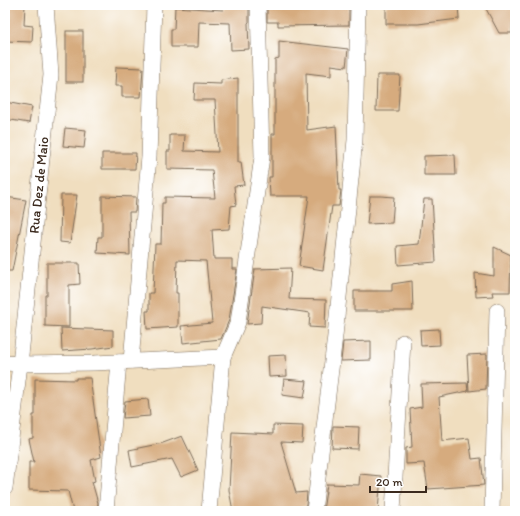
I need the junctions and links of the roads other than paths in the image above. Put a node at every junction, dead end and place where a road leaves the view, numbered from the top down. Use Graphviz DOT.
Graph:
graph roads {
  1 [pos="46,5"];
  2 [pos="154,5"];
  3 [pos="258,5"];
  4 [pos="358,5"];
  5 [pos="497,311"];
  6 [pos="403,342"];
  7 [pos="223,357"];
  8 [pos="125,361"];
  9 [pos="5,363"];
  10 [pos="20,364"];
  11 [pos="5,488"];
  12 [pos="106,511"];
  13 [pos="209,511"];
  14 [pos="314,511"];
  15 [pos="393,511"];
  16 [pos="492,511"];
  1 -- 10 [label="street, Rua Dez de Maio"];
  2 -- 8 [label="street"];
  3 -- 7 [label="street"];
  4 -- 14 [label="street"];
  5 -- 16 [label="street"];
  6 -- 15 [label="street"];
  7 -- 8 [label="street"];
  7 -- 13 [label="street"];
  8 -- 10 [label="street"];
  8 -- 12 [label="street"];
  9 -- 10 [label="street"];
  10 -- 11 [label="street, Rua Dez de Maio"];
}
